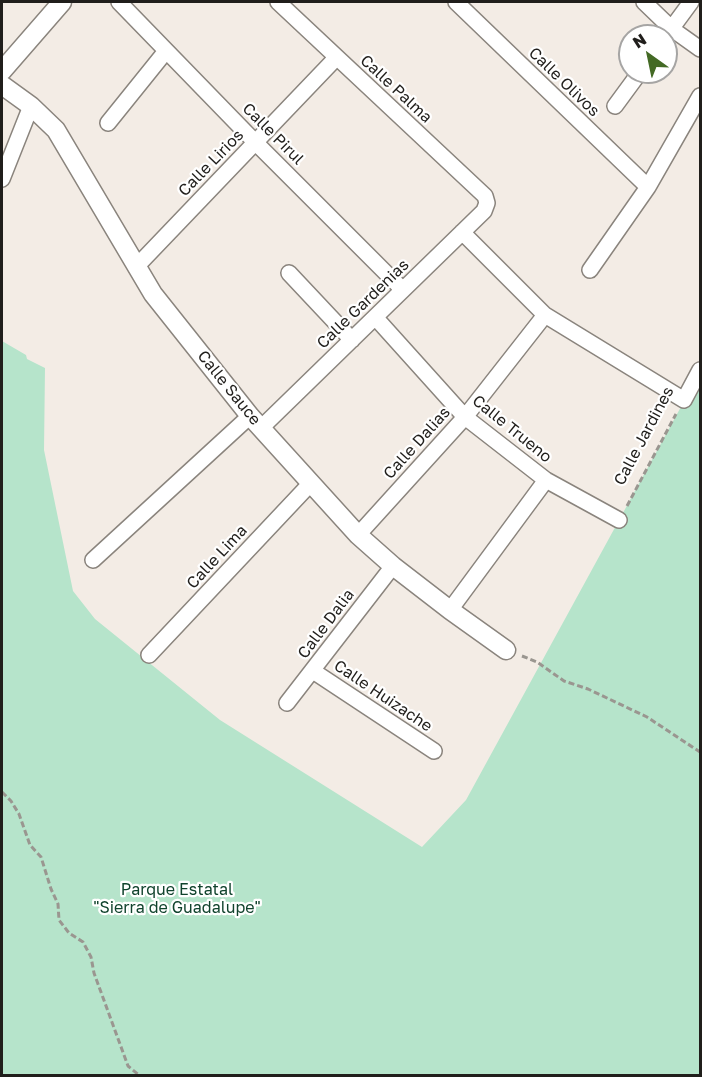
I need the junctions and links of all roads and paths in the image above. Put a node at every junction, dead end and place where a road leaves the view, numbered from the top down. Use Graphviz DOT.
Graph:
graph roads {
  1 [pos="62,2"];
  2 [pos="119,2"];
  3 [pos="278,2"];
  4 [pos="456,2"];
  5 [pos="644,2"];
  6 [pos="692,2"];
  7 [pos="662,24"];
  8 [pos="676,24"];
  9 [pos="678,38"];
  10 [pos="700,49"];
  11 [pos="166,51"];
  12 [pos="336,58"];
  13 [pos="2,71"];
  14 [pos="631,84"];
  15 [pos="2,85"];
  16 [pos="700,96"];
  17 [pos="31,106"];
  18 [pos="615,106"];
  19 [pos="108,123"];
  20 [pos="256,143"];
  21 [pos="2,178"];
  22 [pos="648,188"];
  23 [pos="487,203"];
  24 [pos="462,232"];
  25 [pos="136,267"];
  26 [pos="590,270"];
  27 [pos="290,273"];
  28 [pos="403,290"];
  29 [pos="545,315"];
  30 [pos="375,317"];
  31 [pos="352,340"];
  32 [pos="700,370"];
  33 [pos="684,400"];
  34 [pos="465,417"];
  35 [pos="256,422"];
  36 [pos="546,480"];
  37 [pos="311,483"];
  38 [pos="619,520"];
  39 [pos="358,535"];
  40 [pos="93,560"];
  41 [pos="393,566"];
  42 [pos="450,610"];
  43 [pos="506,650"];
  44 [pos="149,655"];
  45 [pos="313,671"];
  46 [pos="287,703"];
  47 [pos="434,751"];
  48 [pos="700,752"];
  49 [pos="2,792"];
  50 [pos="140,1076"];
  1 -- 13 [label="street"];
  2 -- 11 [label="street, Calle Pirul"];
  3 -- 12 [label="street, Calle Palma"];
  4 -- 22 [label="street, Calle Olivos"];
  5 -- 7 [label="street"];
  6 -- 8 [label="street"];
  9 -- 10 [label="street"];
  11 -- 19 [label="street"];
  11 -- 20 [label="street, Calle Pirul"];
  12 -- 20 [label="street, Calle Lirios"];
  12 -- 23 [label="street, Calle Palma"];
  14 -- 18 [label="street"];
  15 -- 17 [label="street, Calle Sauce"];
  16 -- 22 [label="street"];
  17 -- 21 [label="street"];
  17 -- 25 [label="street, Calle Sauce"];
  20 -- 25 [label="street, Calle Lirios"];
  20 -- 28 [label="street, Calle Pirul"];
  22 -- 26 [label="street"];
  23 -- 24 [label="street, Calle Gardenias"];
  24 -- 28 [label="street, Calle Gardenias"];
  24 -- 29 [label="street"];
  25 -- 35 [label="street, Calle Sauce"];
  27 -- 31 [label="street"];
  28 -- 30 [label="street, Calle Gardenias"];
  29 -- 33 [label="street"];
  29 -- 34 [label="street, Calle Dalias"];
  30 -- 31 [label="street, Calle Gardenias"];
  30 -- 34 [label="street, Calle Trueno"];
  31 -- 35 [label="street, Calle Gardenias"];
  32 -- 33 [label="street, Calle Jardines"];
  33 -- 38 [label="path, Calle Jardines"];
  34 -- 36 [label="street, Calle Trueno"];
  34 -- 39 [label="street, Calle Dalias"];
  35 -- 37 [label="street, Calle Sauce"];
  35 -- 40 [label="street, Calle Gardenias"];
  36 -- 38 [label="street, Calle Trueno"];
  36 -- 42 [label="street"];
  37 -- 39 [label="street, Calle Sauce"];
  37 -- 44 [label="street, Calle Lima"];
  39 -- 41 [label="street, Calle Sauce"];
  41 -- 42 [label="street, Calle Sauce"];
  41 -- 45 [label="street, Calle Dalia"];
  42 -- 43 [label="street, Calle Sauce"];
  43 -- 48 [label="path"];
  45 -- 46 [label="street, Calle Dalia"];
  45 -- 47 [label="street, Calle Huizache"];
  49 -- 50 [label="path"];
}
